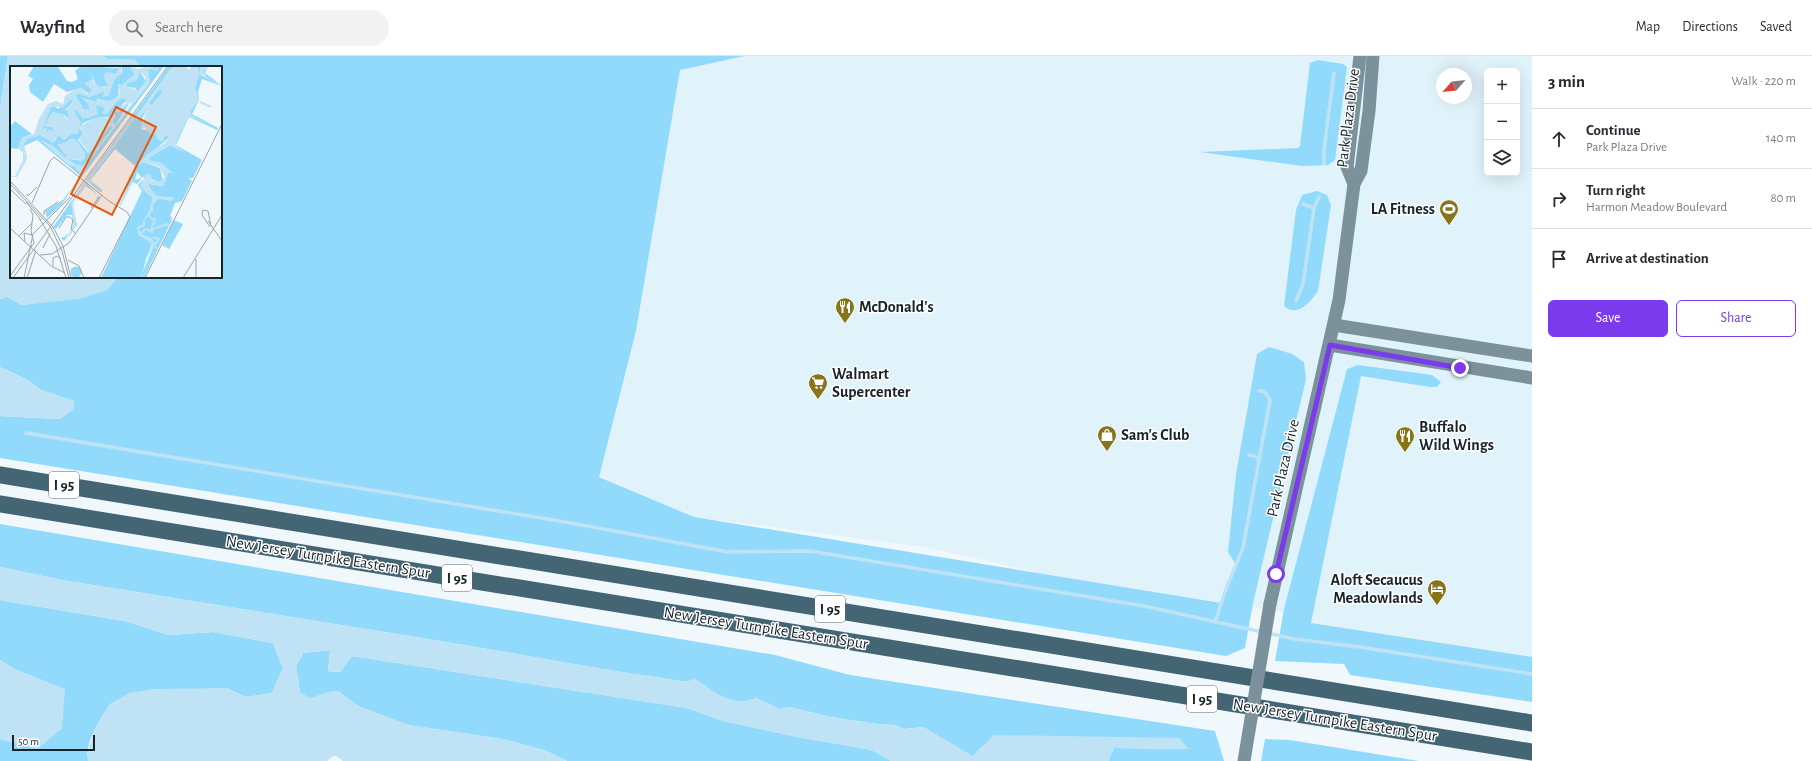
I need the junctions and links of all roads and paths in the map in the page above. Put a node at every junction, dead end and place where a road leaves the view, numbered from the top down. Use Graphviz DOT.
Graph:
graph roads {
  1 [pos="1360,56"];
  2 [pos="1373,56"];
  3 [pos="1354,184"];
  4 [pos="1334,325"];
  5 [pos="1330,345"];
  6 [pos="1532,356"];
  7 [pos="1532,378"];
  8 [pos="0,475"];
  9 [pos="0,504"];
  10 [pos="1532,723"];
  11 [pos="1532,752"];
  12 [pos="1244,761"];
  1 -- 3 [label="street, Park Plaza Drive"];
  2 -- 3 [label="street, Park Plaza Drive"];
  3 -- 4 [label="street, Park Plaza Drive"];
  4 -- 5 [label="street, Park Plaza Drive"];
  4 -- 6 [label="street"];
  5 -- 7 [label="street"];
  5 -- 12 [label="street, Park Plaza Drive, bridge"];
  8 -- 10 [label="highway, New Jersey Turnpike Eastern Spur / I 95"];
  9 -- 11 [label="highway, New Jersey Turnpike Eastern Spur / I 95"];
}
